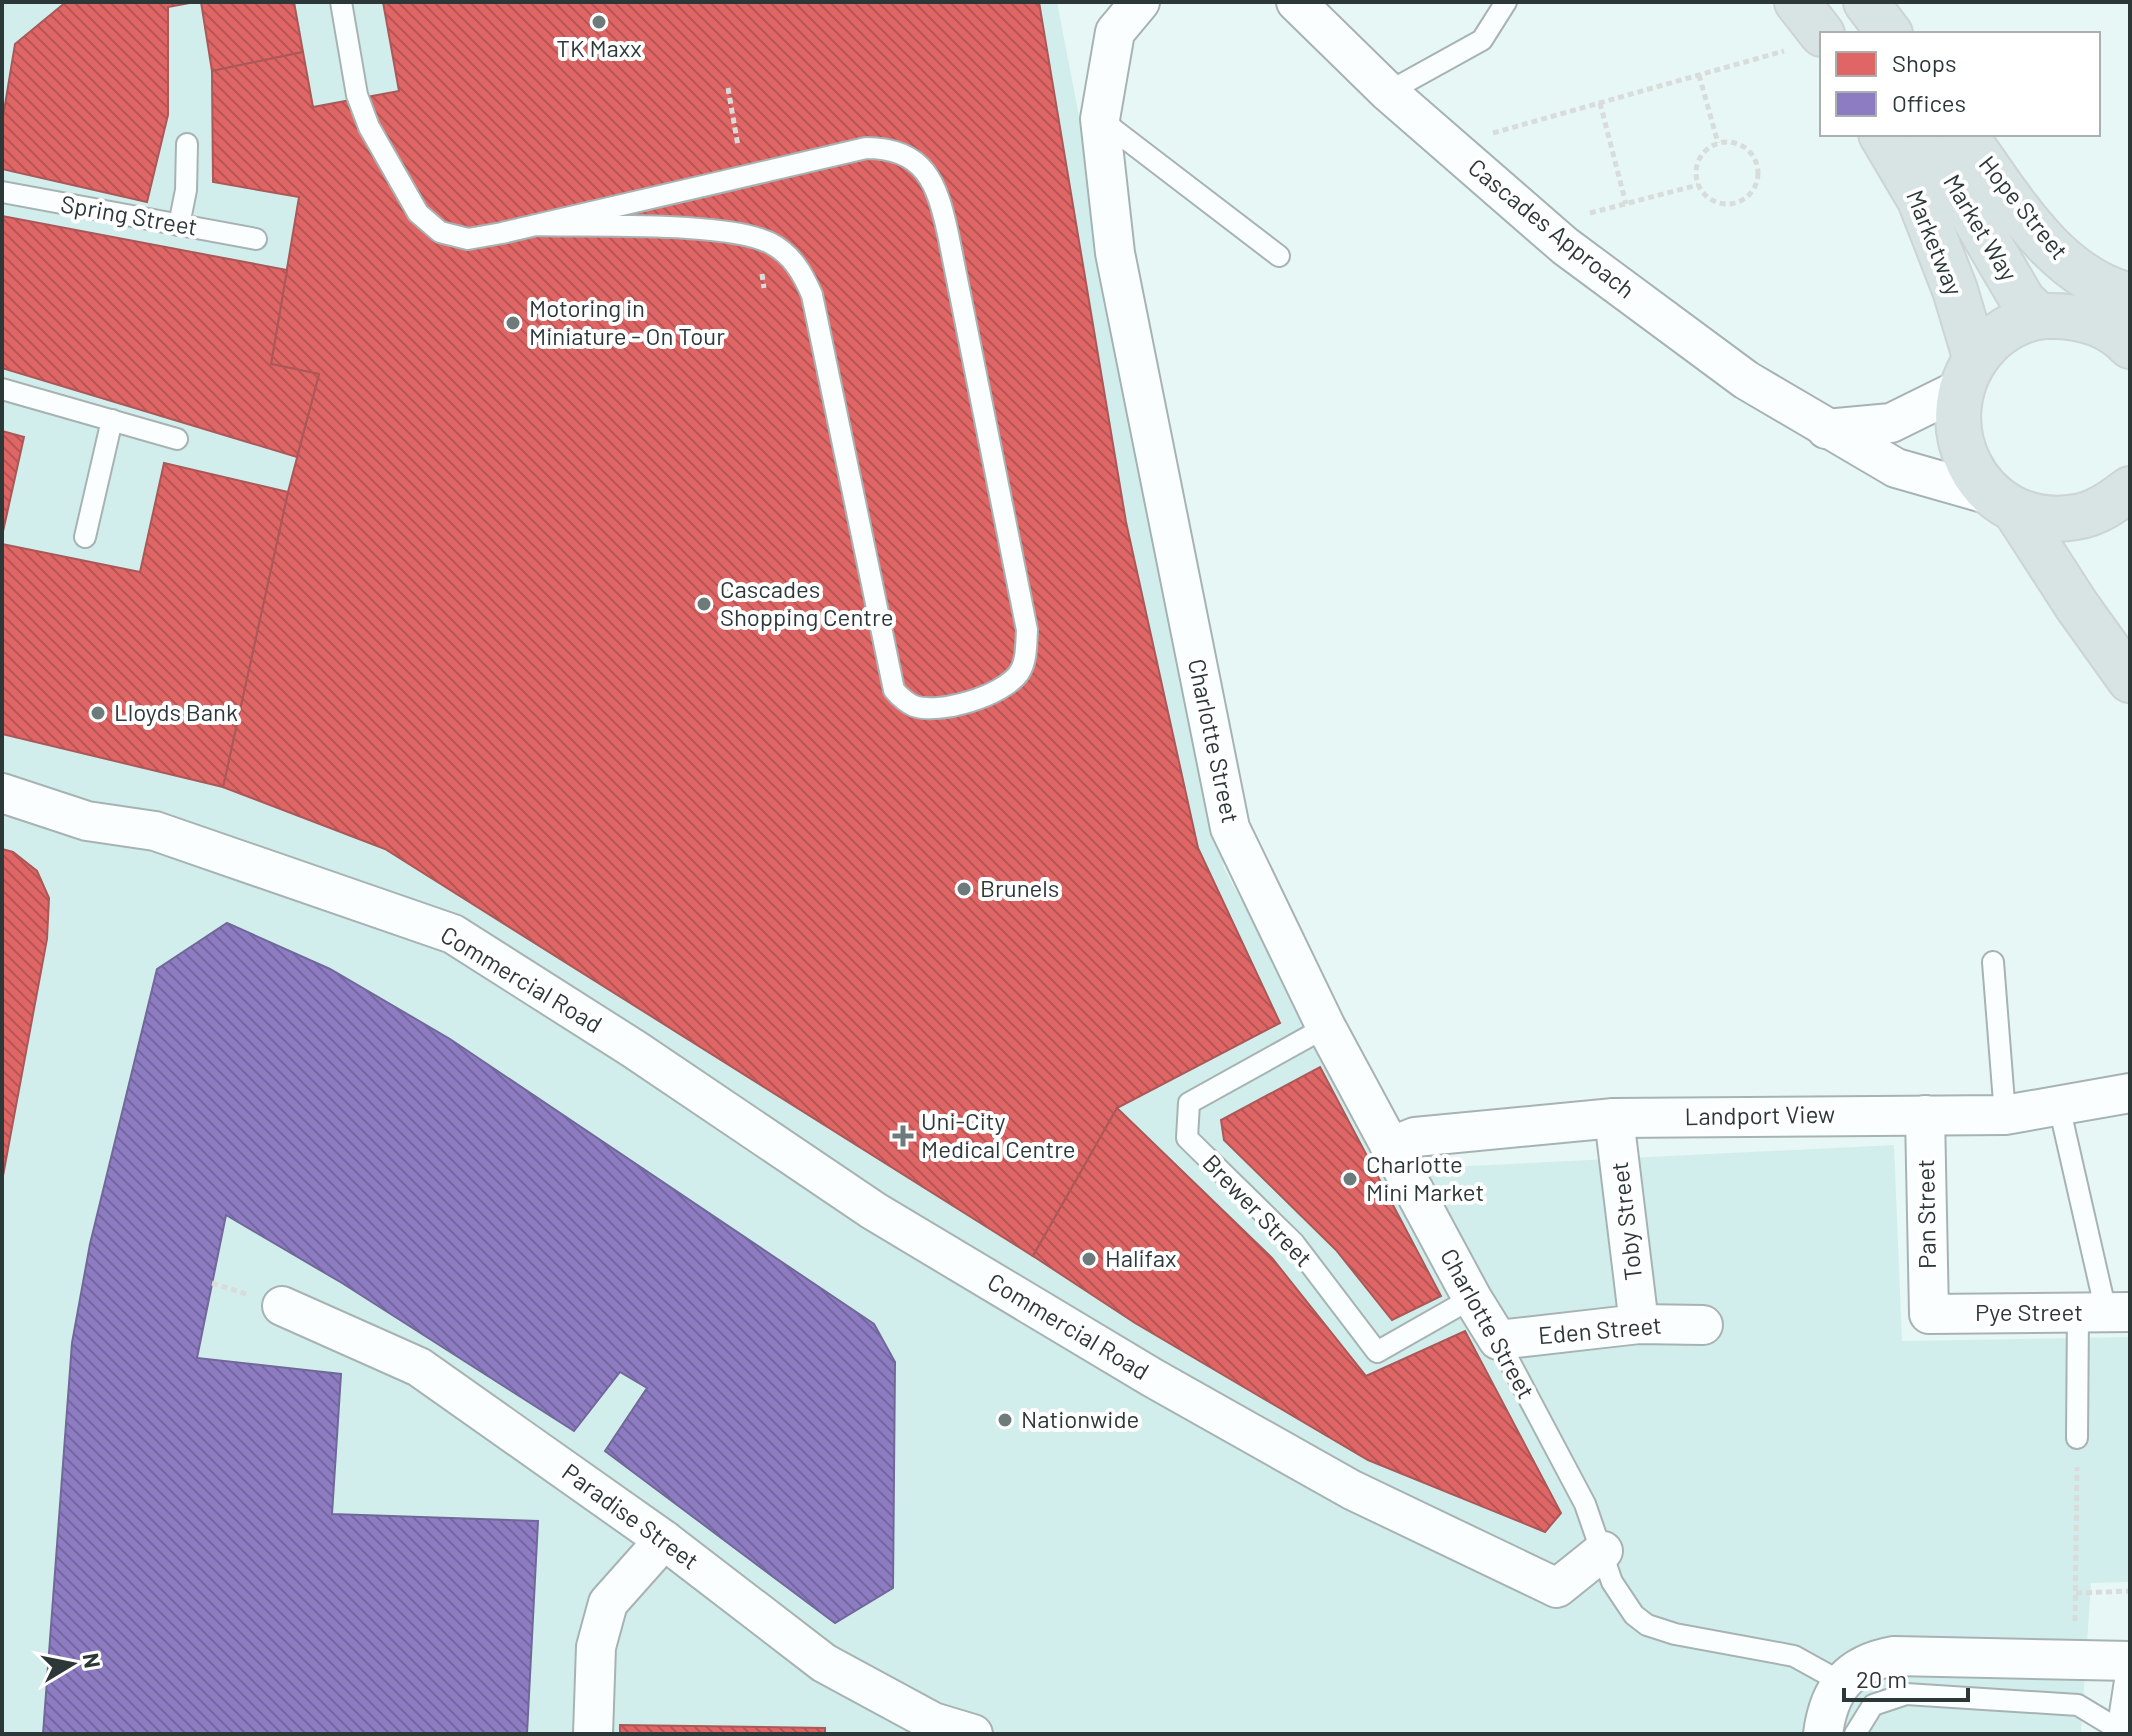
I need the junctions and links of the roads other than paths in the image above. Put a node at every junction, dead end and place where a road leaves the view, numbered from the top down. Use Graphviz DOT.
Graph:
graph roads {
  1 [pos="341,2"];
  2 [pos="1140,2"];
  3 [pos="1296,2"];
  4 [pos="1506,2"];
  5 [pos="1797,2"];
  6 [pos="1866,2"];
  7 [pos="1888,32"];
  8 [pos="1804,43"];
  9 [pos="1388,92"];
  10 [pos="1100,119"];
  11 [pos="1882,136"];
  12 [pos="1931,136"];
  13 [pos="1966,136"];
  14 [pos="187,144"];
  15 [pos="2,192"];
  16 [pos="179,225"];
  17 [pos="535,225"];
  18 [pos="256,239"];
  19 [pos="1279,256"];
  20 [pos="2130,296"];
  21 [pos="2039,316"];
  22 [pos="2130,346"];
  23 [pos="1967,373"];
  24 [pos="2,389"];
  25 [pos="112,420"];
  26 [pos="1826,429"];
  27 [pos="177,439"];
  28 [pos="2130,489"];
  29 [pos="2005,503"];
  30 [pos="85,537"];
  31 [pos="2130,680"];
  32 [pos="2,793"];
  33 [pos="1993,962"];
  34 [pos="1326,1027"];
  35 [pos="2130,1093"];
  36 [pos="2059,1106"];
  37 [pos="1925,1115"];
  38 [pos="2005,1115"];
  39 [pos="1614,1118"];
  40 [pos="1390,1147"];
  41 [pos="1472,1298"];
  42 [pos="282,1306"];
  43 [pos="2105,1312"];
  44 [pos="1929,1314"];
  45 [pos="1639,1324"];
  46 [pos="1703,1325"];
  47 [pos="1498,1340"];
  48 [pos="2077,1438"];
  49 [pos="664,1540"];
  50 [pos="1603,1551"];
  51 [pos="2129,1661"];
  52 [pos="1841,1682"];
  53 [pos="2122,1730"];
  54 [pos="593,1734"];
  55 [pos="973,1734"];
  56 [pos="1823,1734"];
  57 [pos="1855,1734"];
  1 -- 17 [label="lane"];
  2 -- 10 [label="street, Charlotte Street"];
  3 -- 9 [label="street, Cascades Approach"];
  4 -- 9 [label="lane"];
  5 -- 8 [label="main road"];
  6 -- 7 [label="main road"];
  9 -- 26 [label="street, Cascades Approach"];
  10 -- 19 [label="lane"];
  10 -- 34 [label="street, Charlotte Street"];
  11 -- 23 [label="main road, Marketway"];
  12 -- 21 [label="main road, Market Way"];
  13 -- 20 [label="main road, Hope Street"];
  14 -- 16 [label="lane"];
  15 -- 16 [label="lane, Spring Street"];
  16 -- 18 [label="lane, Spring Street"];
  17 -- 17 [label="lane"];
  21 -- 22 [label="main road"];
  21 -- 23 [label="main road"];
  23 -- 26 [label="street"];
  23 -- 29 [label="main road, Marketway"];
  24 -- 25 [label="lane"];
  25 -- 27 [label="lane"];
  25 -- 30 [label="lane"];
  26 -- 29 [label="street, Cascades Approach"];
  28 -- 29 [label="main road"];
  29 -- 31 [label="main road"];
  32 -- 50 [label="street, Commercial Road"];
  33 -- 38 [label="lane"];
  34 -- 40 [label="street, Charlotte Street"];
  34 -- 41 [label="lane, Brewer Street"];
  35 -- 36 [label="street, Landport View"];
  36 -- 38 [label="street, Landport View"];
  36 -- 43 [label="lane"];
  37 -- 38 [label="street, Landport View"];
  37 -- 39 [label="street, Landport View"];
  37 -- 44 [label="street, Pan Street"];
  39 -- 40 [label="street, Landport View"];
  39 -- 45 [label="street, Toby Street"];
  40 -- 41 [label="street, Charlotte Street"];
  41 -- 47 [label="street, Charlotte Street"];
  42 -- 49 [label="street, Paradise Street"];
  43 -- 44 [label="street, Pye Street"];
  43 -- 48 [label="lane"];
  45 -- 46 [label="street, Eden Street"];
  45 -- 47 [label="street, Eden Street"];
  47 -- 50 [label="lane, Charlotte Street"];
  49 -- 54 [label="street"];
  49 -- 55 [label="street, Paradise Street"];
  50 -- 52 [label="lane"];
  51 -- 52 [label="street"];
  51 -- 53 [label="lane"];
  52 -- 56 [label="street"];
  53 -- 57 [label="lane"];
}
